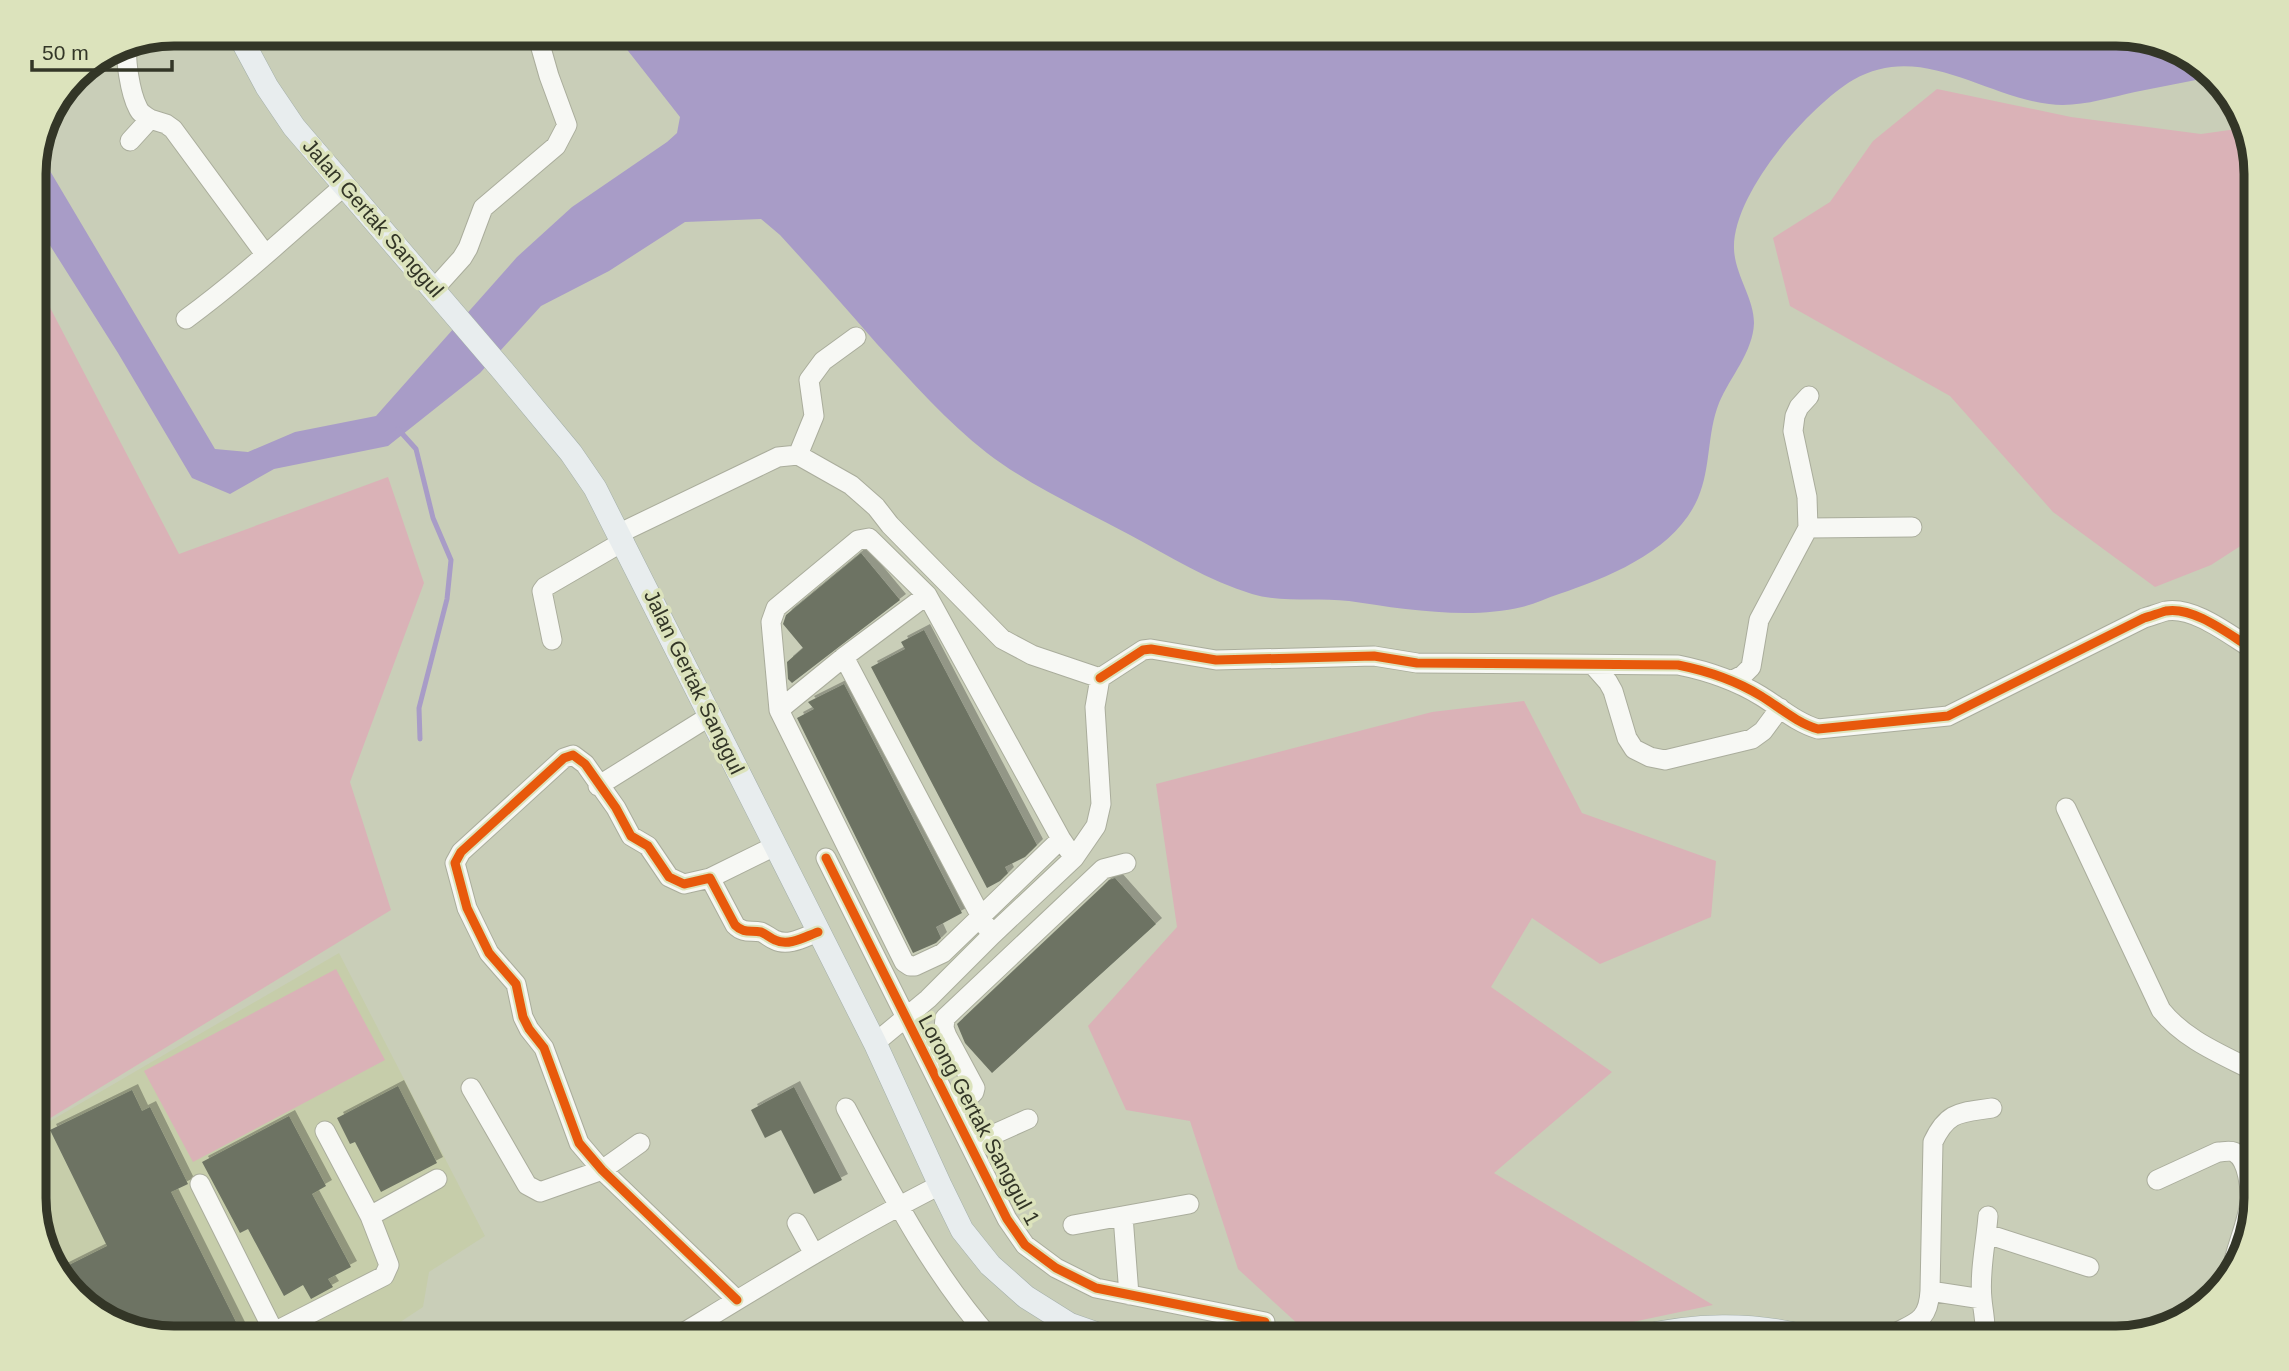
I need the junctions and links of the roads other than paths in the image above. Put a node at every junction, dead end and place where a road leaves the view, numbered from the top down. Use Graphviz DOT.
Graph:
graph roads {
  1 [pos="245,46"];
  2 [pos="540,46"];
  3 [pos="127,54"];
  4 [pos="150,119"];
  5 [pos="130,141"];
  6 [pos="344,186"];
  7 [pos="265,254"];
  8 [pos="434,289"];
  9 [pos="186,319"];
  10 [pos="856,337"];
  11 [pos="1809,396"];
  12 [pos="798,456"];
  13 [pos="1912,527"];
  14 [pos="1808,528"];
  15 [pos="622,537"];
  16 [pos="927,595"];
  17 [pos="552,640"];
  18 [pos="2243,644"];
  19 [pos="844,657"];
  20 [pos="1592,665"];
  21 [pos="1100,678"];
  22 [pos="1733,680"];
  23 [pos="1780,708"];
  24 [pos="779,710"];
  25 [pos="710,716"];
  26 [pos="598,786"];
  27 [pos="2066,808"];
  28 [pos="1061,839"];
  29 [pos="775,846"];
  30 [pos="1078,853"];
  31 [pos="826,858"];
  32 [pos="1126,863"];
  33 [pos="1103,869"];
  34 [pos="709,878"];
  35 [pos="981,917"];
  36 [pos="818,932"];
  37 [pos="992,935"];
  38 [pos="905,1018"];
  39 [pos="875,1043"];
  40 [pos="2244,1066"];
  41 [pos="471,1088"];
  42 [pos="846,1108"];
  43 [pos="1992,1108"];
  44 [pos="954,1112"];
  45 [pos="1028,1119"];
  46 [pos="326,1131"];
  47 [pos="640,1143"];
  48 [pos="970,1145"];
  49 [pos="2244,1165"];
  50 [pos="602,1170"];
  51 [pos="437,1179"];
  52 [pos="2157,1180"];
  53 [pos="200,1184"];
  54 [pos="940,1185"];
  55 [pos="1189,1204"];
  56 [pos="898,1206"];
  57 [pos="370,1216"];
  58 [pos="1123,1216"];
  59 [pos="797,1223"];
  60 [pos="1073,1225"];
  61 [pos="814,1254"];
  62 [pos="2089,1267"];
  63 [pos="1930,1291"];
  64 [pos="1129,1294"];
  65 [pos="1982,1299"];
  66 [pos="737,1300"];
  67 [pos="1265,1322"];
  68 [pos="271,1326"];
  69 [pos="292,1326"];
  70 [pos="695,1326"];
  71 [pos="979,1326"];
  72 [pos="1075,1326"];
  73 [pos="1720,1326"];
  74 [pos="1749,1326"];
  75 [pos="1909,1326"];
  76 [pos="1984,1326"];
  1 -- 6 [label="main road, Jalan Gertak Sanggul"];
  2 -- 8 [label="street"];
  3 -- 4 [label="street"];
  4 -- 5 [label="street"];
  4 -- 7 [label="street"];
  6 -- 7 [label="street"];
  6 -- 8 [label="main road, Jalan Gertak Sanggul"];
  7 -- 9 [label="street"];
  8 -- 15 [label="main road, Jalan Gertak Sanggul"];
  10 -- 12 [label="street"];
  11 -- 14 [label="street"];
  12 -- 15 [label="street"];
  12 -- 21 [label="street"];
  13 -- 14 [label="street"];
  14 -- 22 [label="street"];
  15 -- 17 [label="street"];
  15 -- 25 [label="main road, Jalan Gertak Sanggul"];
  16 -- 19 [label="street"];
  16 -- 24 [label="street"];
  16 -- 28 [label="street"];
  18 -- 23 [label="street"];
  19 -- 24 [label="street"];
  19 -- 35 [label="street"];
  20 -- 21 [label="street"];
  20 -- 22 [label="street"];
  20 -- 23 [label="street"];
  21 -- 30 [label="street"];
  22 -- 23 [label="street"];
  24 -- 35 [label="street"];
  25 -- 26 [label="street"];
  25 -- 29 [label="main road, Jalan Gertak Sanggul"];
  26 -- 34 [label="street"];
  26 -- 50 [label="street"];
  27 -- 40 [label="street"];
  28 -- 30 [label="street"];
  28 -- 35 [label="street"];
  29 -- 34 [label="street"];
  29 -- 36 [label="main road, Jalan Gertak Sanggul"];
  30 -- 33 [label="street"];
  30 -- 37 [label="street"];
  31 -- 38 [label="street, Lorong Gertak Sanggul 1"];
  32 -- 33 [label="street"];
  33 -- 44 [label="street"];
  34 -- 36 [label="street"];
  35 -- 37 [label="street"];
  36 -- 39 [label="main road, Jalan Gertak Sanggul"];
  37 -- 38 [label="street"];
  38 -- 39 [label="street"];
  38 -- 44 [label="street, Lorong Gertak Sanggul 1"];
  39 -- 54 [label="main road, Jalan Gertak Sanggul"];
  41 -- 50 [label="street"];
  42 -- 56 [label="street"];
  43 -- 63 [label="street"];
  44 -- 48 [label="street, Lorong Gertak Sanggul 1"];
  45 -- 48 [label="street"];
  46 -- 57 [label="street"];
  47 -- 50 [label="street"];
  48 -- 64 [label="street, Lorong Gertak Sanggul 1"];
  49 -- 52 [label="street"];
  50 -- 66 [label="street"];
  51 -- 57 [label="street"];
  53 -- 68 [label="street"];
  54 -- 56 [label="street"];
  54 -- 72 [label="main road, Jalan Gertak Sanggul"];
  55 -- 58 [label="street"];
  56 -- 61 [label="street"];
  56 -- 71 [label="street"];
  57 -- 69 [label="street"];
  58 -- 60 [label="street"];
  58 -- 64 [label="street"];
  59 -- 61 [label="street"];
  61 -- 66 [label="street"];
  62 -- 65 [label="street"];
  63 -- 65 [label="street"];
  63 -- 75 [label="street"];
  64 -- 67 [label="street, Lorong Gertak Sanggul 1"];
  65 -- 76 [label="street"];
  66 -- 70 [label="street"];
  73 -- 74 [label="main road"];
}
